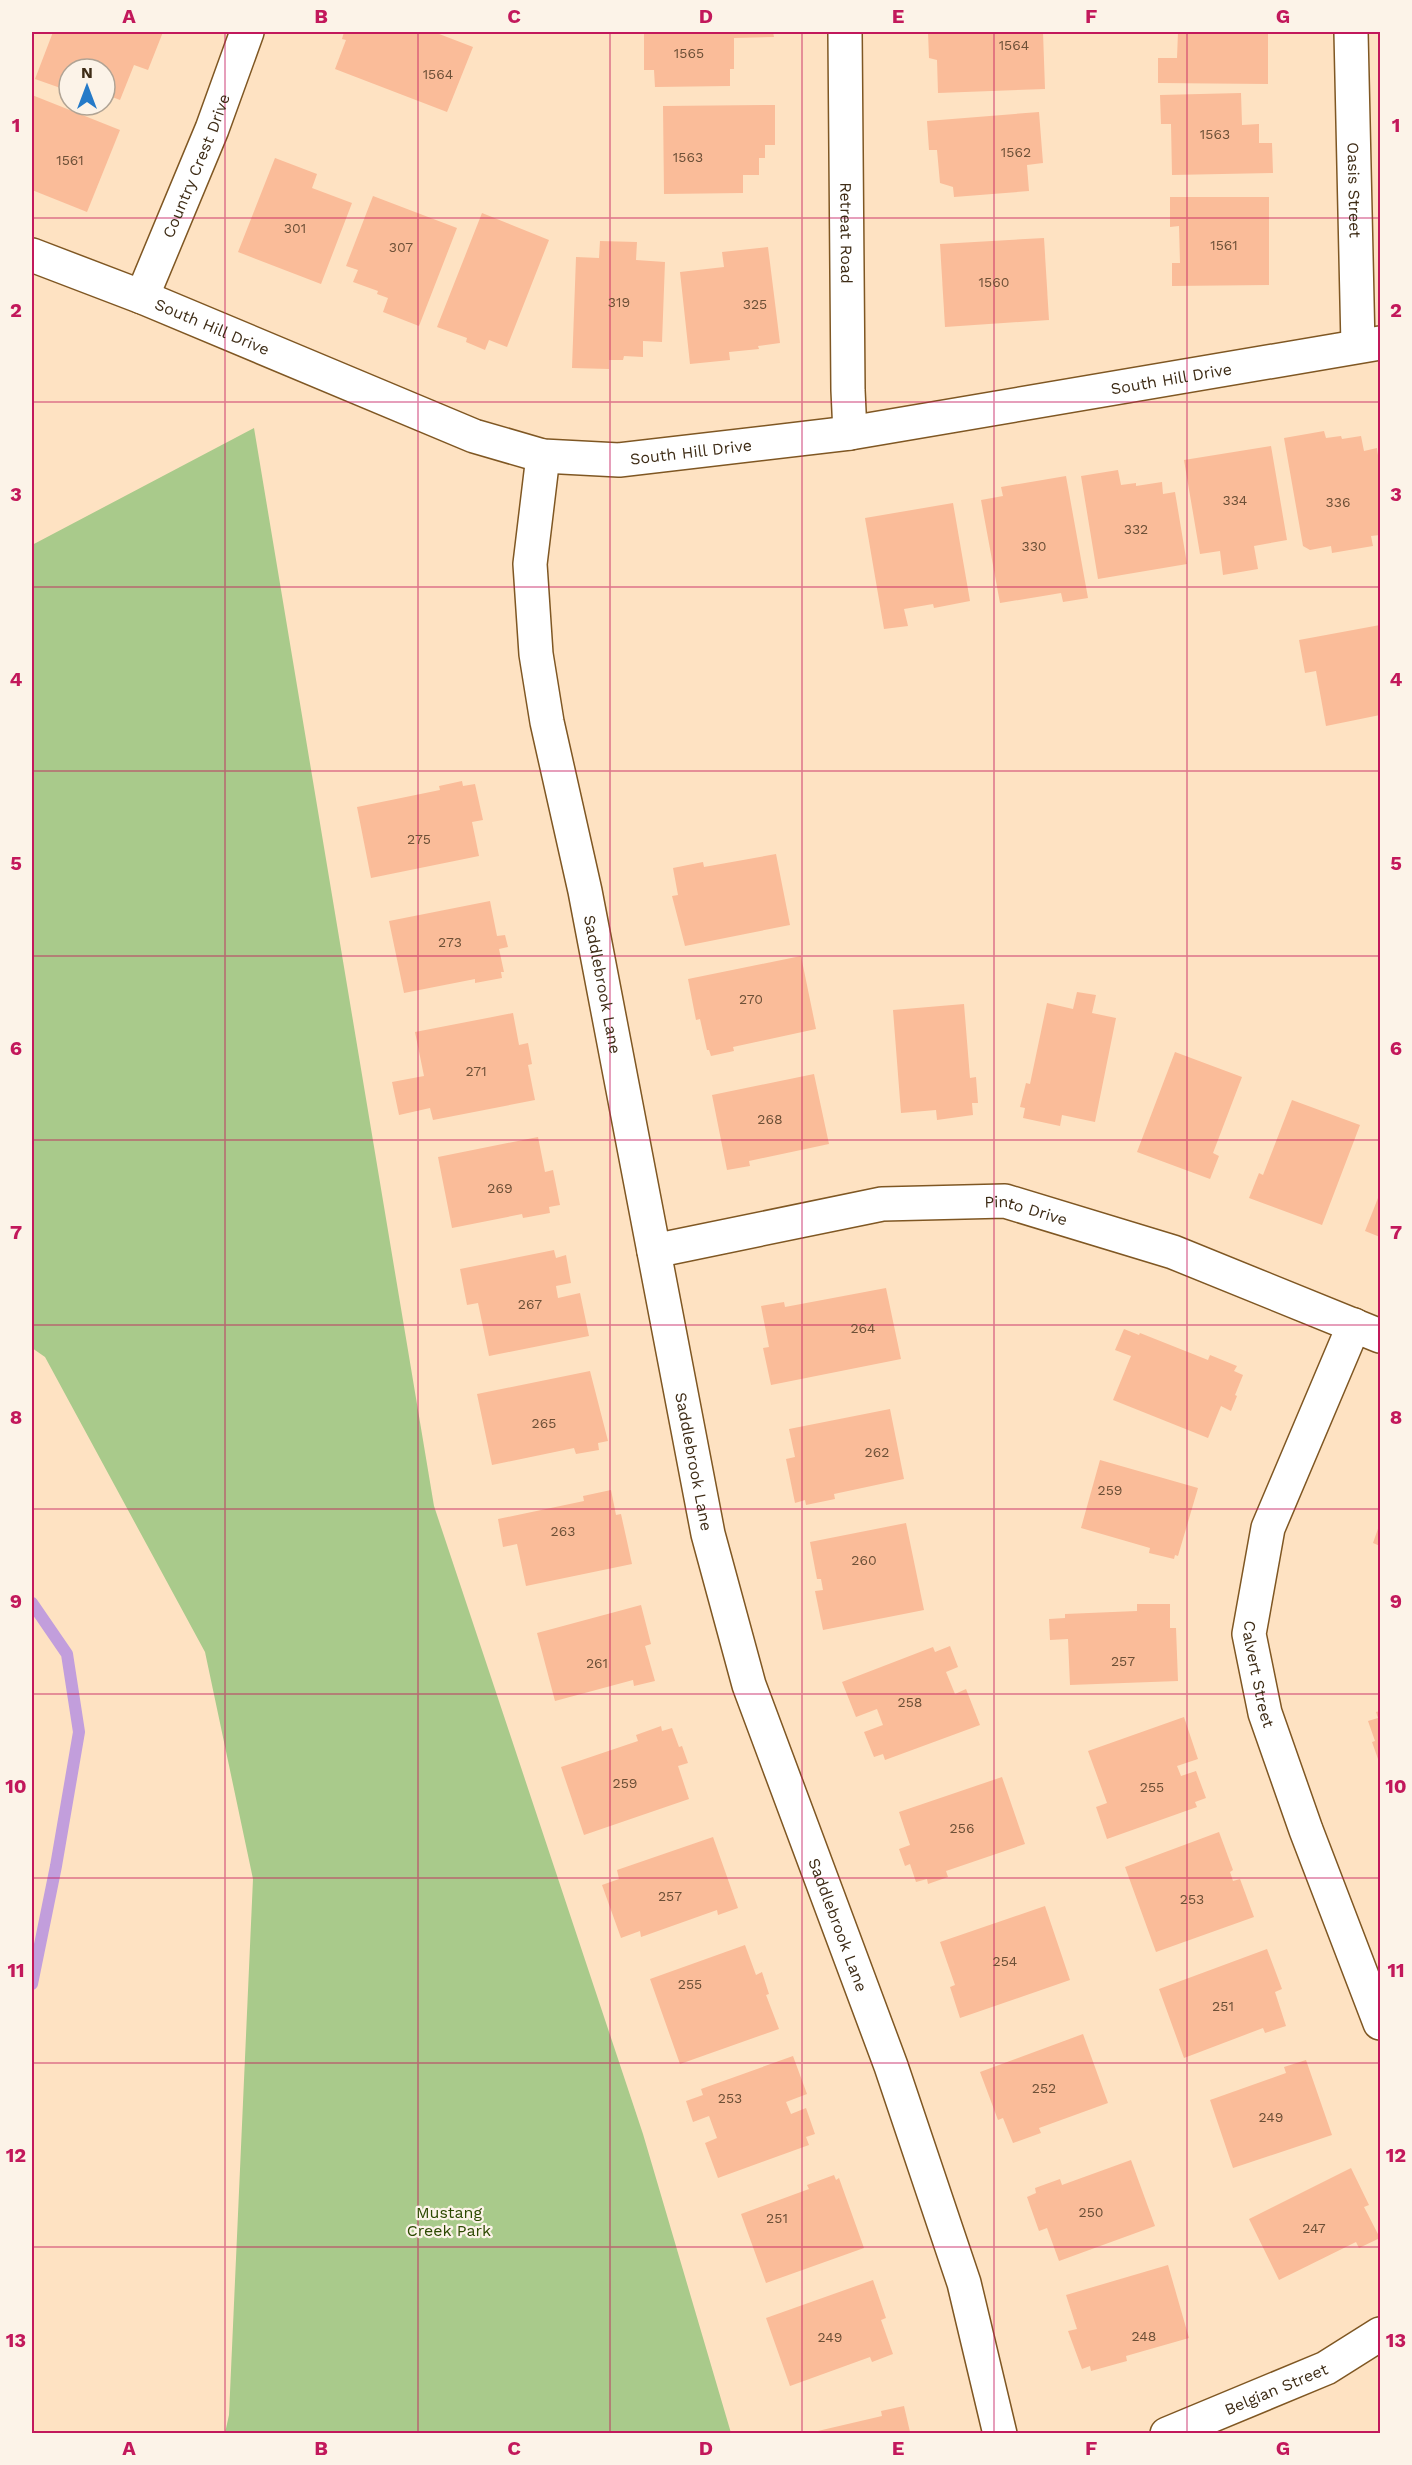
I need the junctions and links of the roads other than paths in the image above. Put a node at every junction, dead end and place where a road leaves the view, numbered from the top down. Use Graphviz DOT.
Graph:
graph roads {
  1 [pos="247,32"];
  2 [pos="845,32"];
  3 [pos="1351,32"];
  4 [pos="32,255"];
  5 [pos="142,297"];
  6 [pos="1369,345"];
  7 [pos="850,433"];
  8 [pos="543,456"];
  9 [pos="654,1251"];
  10 [pos="1367,1331"];
  11 [pos="1380,2023"];
  12 [pos="1380,2334"];
  13 [pos="1000,2433"];
  14 [pos="1167,2433"];
  1 -- 5 [label="street, Country Crest Drive"];
  2 -- 7 [label="street, Retreat Road"];
  3 -- 6 [label="street, Oasis Street"];
  4 -- 5 [label="street, South Hill Drive"];
  5 -- 8 [label="street, South Hill Drive"];
  6 -- 7 [label="street, South Hill Drive"];
  7 -- 8 [label="street, South Hill Drive"];
  8 -- 9 [label="street, Saddlebrook Lane"];
  9 -- 10 [label="street, Pinto Drive"];
  9 -- 13 [label="street, Saddlebrook Lane"];
  10 -- 11 [label="street, Calvert Street"];
  12 -- 14 [label="street, Belgian Street"];
}
